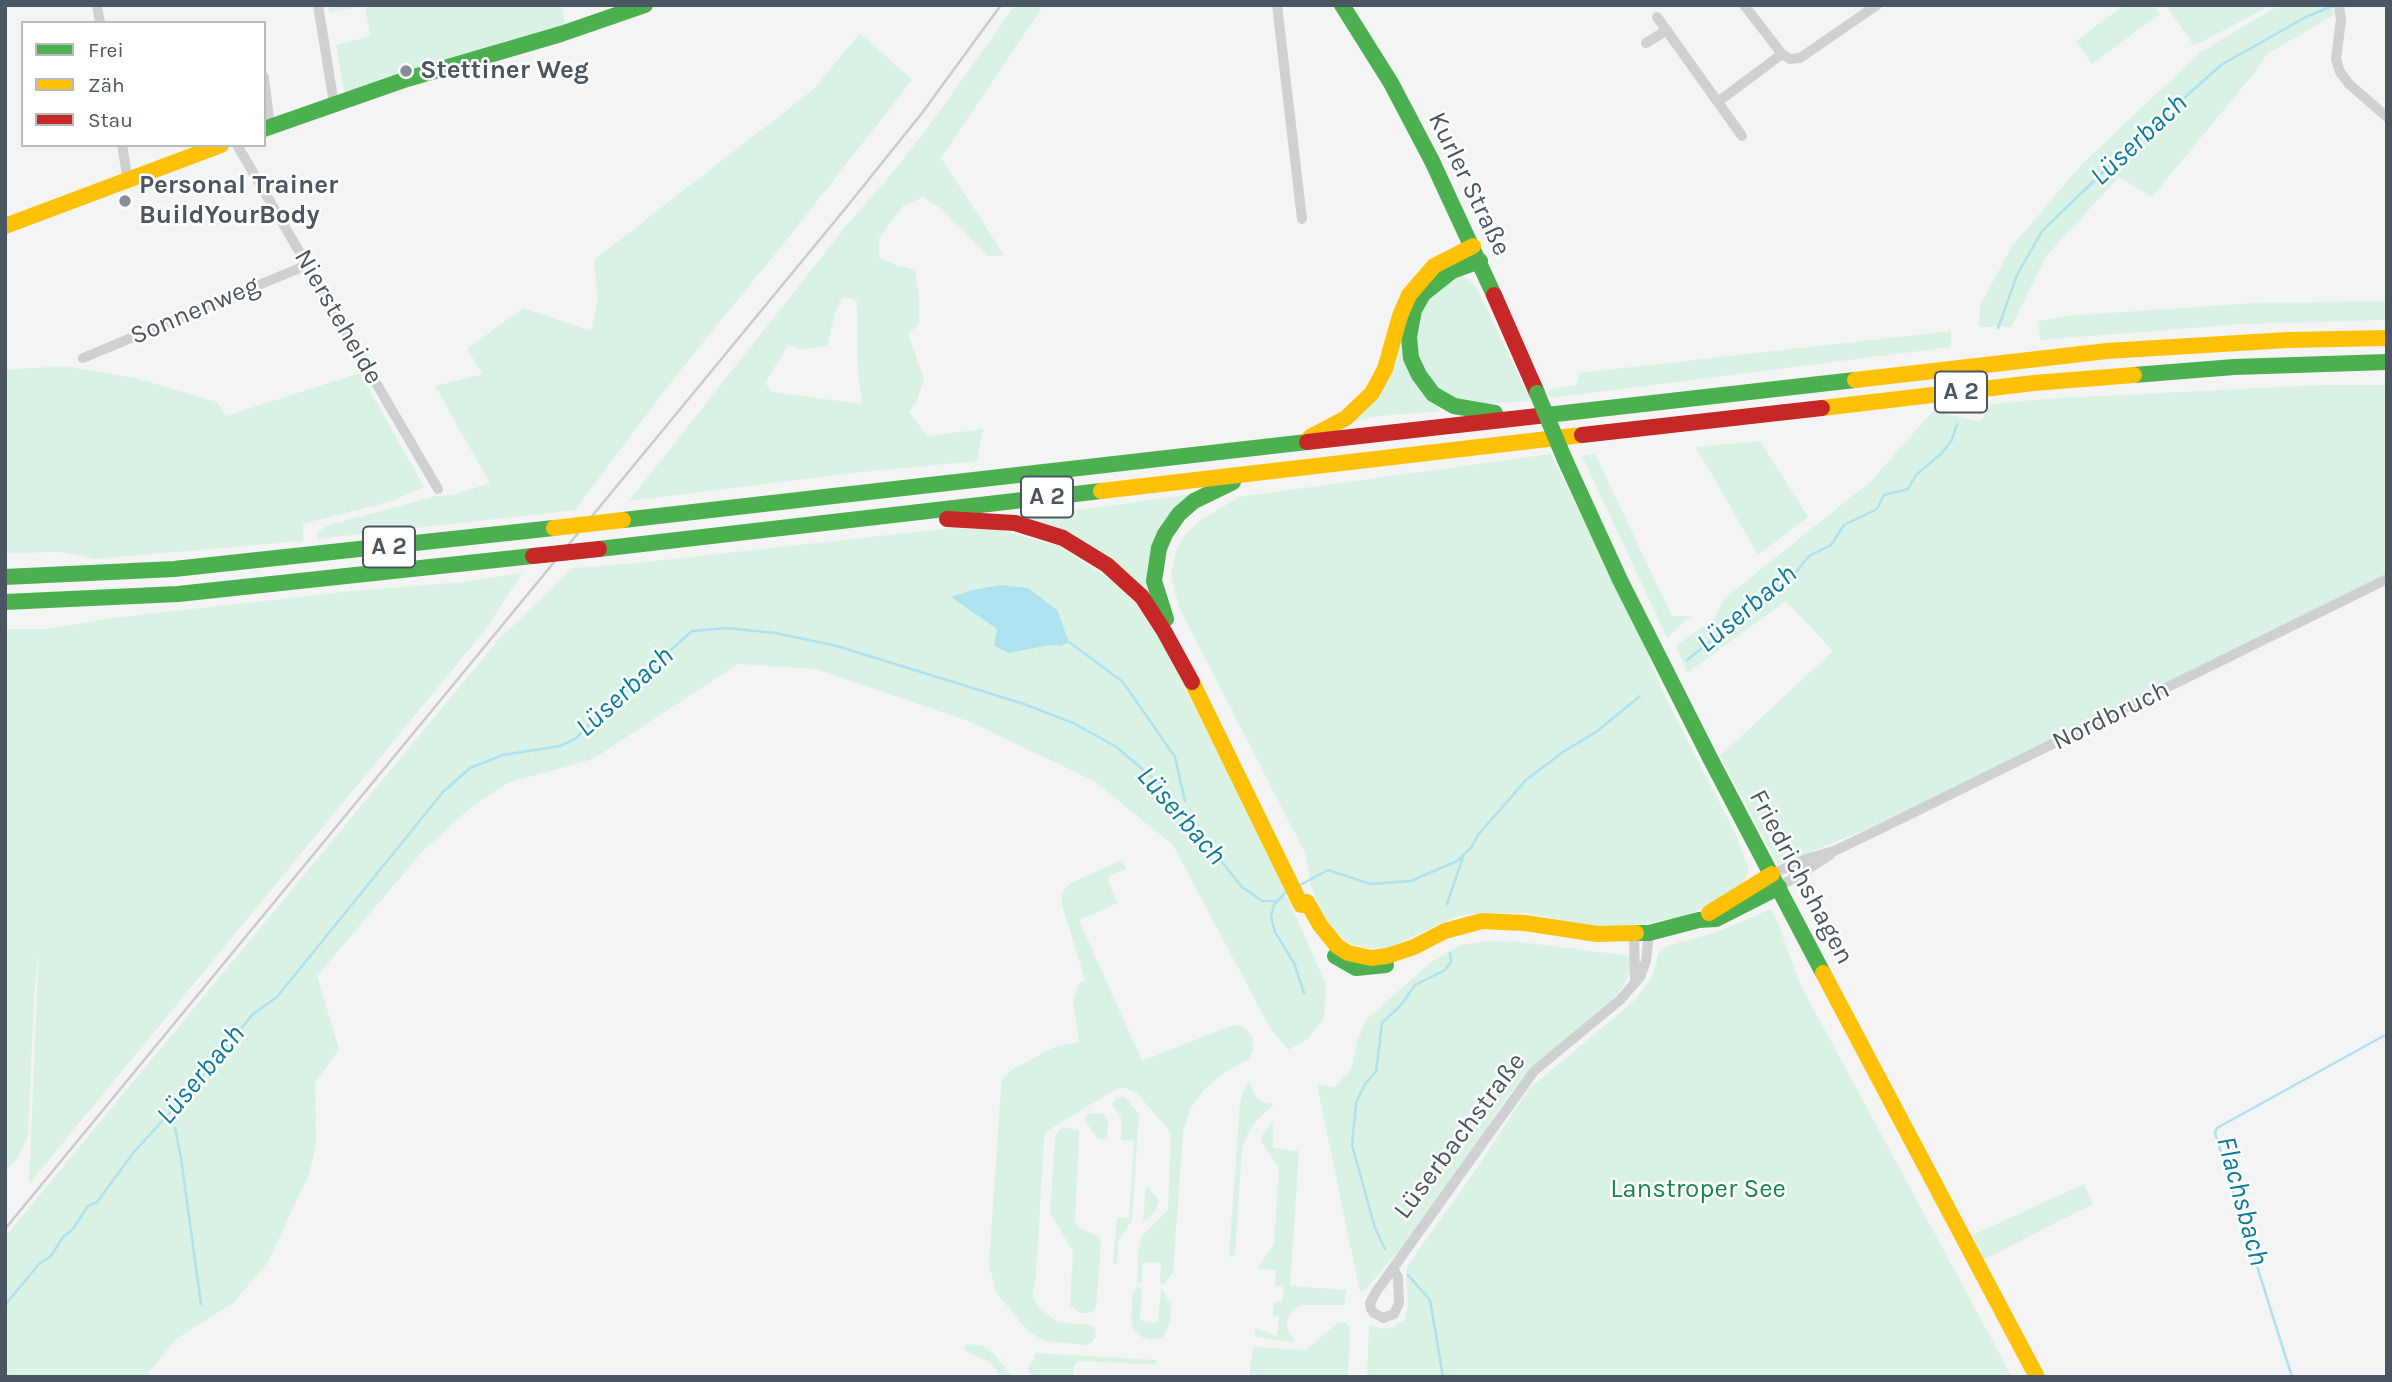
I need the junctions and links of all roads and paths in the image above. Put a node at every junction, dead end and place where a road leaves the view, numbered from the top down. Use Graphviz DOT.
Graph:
graph roads {
  1 [pos="318,5"];
  2 [pos="1277,5"];
  3 [pos="1342,5"];
  4 [pos="1744,5"];
  5 [pos="1877,5"];
  6 [pos="639,6"];
  7 [pos="2339,6"];
  8 [pos="1657,17"];
  9 [pos="1667,30"];
  10 [pos="1646,43"];
  11 [pos="1782,54"];
  12 [pos="1719,101"];
  13 [pos="334,104"];
  14 [pos="2387,117"];
  15 [pos="267,128"];
  16 [pos="1742,136"];
  17 [pos="122,147"];
  18 [pos="216,147"];
  19 [pos="238,147"];
  20 [pos="128,181"];
  21 [pos="1302,219"];
  22 [pos="5,226"];
  23 [pos="1476,253"];
  24 [pos="307,265"];
  25 [pos="2387,338"];
  26 [pos="83,358"];
  27 [pos="2387,362"];
  28 [pos="1537,393"];
  29 [pos="1527,417"];
  30 [pos="1296,443"];
  31 [pos="1250,474"];
  32 [pos="438,489"];
  33 [pos="844,520"];
  34 [pos="5,578"];
  35 [pos="2387,579"];
  36 [pos="5,602"];
  37 [pos="1286,867"];
  38 [pos="1776,881"];
  39 [pos="1642,933"];
  40 [pos="1393,1269"];
  41 [pos="2037,1377"];
  1 -- 13 [label="street"];
  2 -- 21 [label="street"];
  3 -- 23 [label="main road, Kurler Straße"];
  4 -- 11 [label="street"];
  5 -- 11 [label="street"];
  6 -- 13 [label="main road"];
  7 -- 14 [label="street"];
  8 -- 9 [label="street"];
  9 -- 10 [label="street"];
  9 -- 12 [label="street"];
  11 -- 12 [label="street"];
  12 -- 16 [label="street"];
  13 -- 15 [label="main road"];
  17 -- 20 [label="street"];
  18 -- 20 [label="main road"];
  19 -- 24 [label="street, Niersteheide"];
  20 -- 22 [label="main road"];
  23 -- 28 [label="main road, Kurler Straße"];
  23 -- 29 [label="main road"];
  23 -- 30 [label="main road"];
  24 -- 26 [label="street, Sonnenweg"];
  24 -- 32 [label="street, Niersteheide"];
  25 -- 29 [label="main road, A 2"];
  27 -- 31 [label="main road, A 2"];
  28 -- 38 [label="main road, Friedrichshagen, bridge"];
  29 -- 30 [label="main road, A 2"];
  30 -- 34 [label="main road, A 2, bridge"];
  31 -- 33 [label="main road, A 2"];
  31 -- 37 [label="main road"];
  33 -- 36 [label="main road, A 2, bridge"];
  33 -- 37 [label="main road"];
  35 -- 38 [label="street, Nordbruch"];
  37 -- 39 [label="main road"];
  38 -- 39 [label="main road"];
  38 -- 41 [label="main road, Friedrichshagen"];
  39 -- 40 [label="street, Lüserbachstraße"];
}
